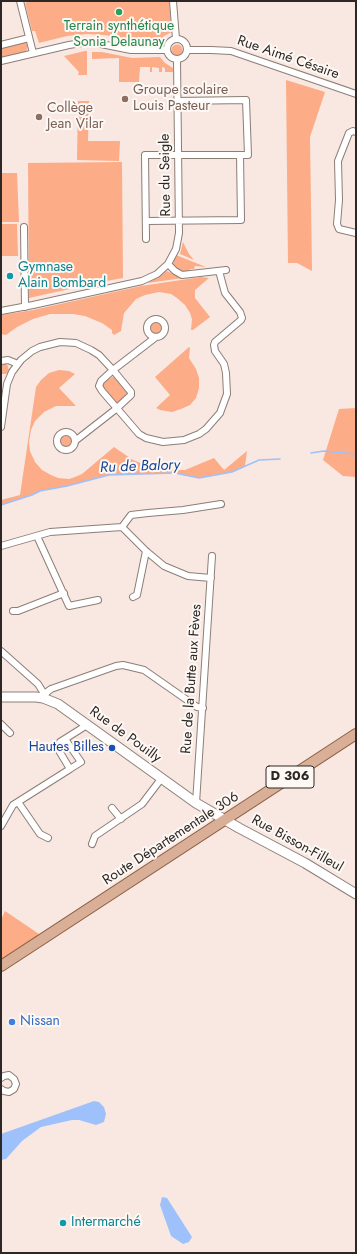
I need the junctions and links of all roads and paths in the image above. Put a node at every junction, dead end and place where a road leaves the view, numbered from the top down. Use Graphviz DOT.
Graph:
graph roads {
  1 [pos="20,1"];
  2 [pos="172,1"];
  3 [pos="29,38"];
  4 [pos="176,39"];
  5 [pos="1,45"];
  6 [pos="166,50"];
  7 [pos="187,50"];
  8 [pos="33,53"];
  9 [pos="177,60"];
  10 [pos="1,61"];
  11 [pos="356,94"];
  12 [pos="177,101"];
  13 [pos="356,132"];
  14 [pos="177,154"];
  15 [pos="240,155"];
  16 [pos="146,221"];
  17 [pos="178,221"];
  18 [pos="24,227"];
  19 [pos="356,233"];
  20 [pos="146,239"];
  21 [pos="168,264"];
  22 [pos="25,307"];
  23 [pos="1,311"];
  24 [pos="156,337"];
  25 [pos="1,361"];
  26 [pos="18,364"];
  27 [pos="114,370"];
  28 [pos="1,380"];
  29 [pos="8,384"];
  30 [pos="116,409"];
  31 [pos="1,426"];
  32 [pos="75,442"];
  33 [pos="221,504"];
  34 [pos="122,527"];
  35 [pos="37,536"];
  36 [pos="1,546"];
  37 [pos="146,551"];
  38 [pos="212,556"];
  39 [pos="211,578"];
  40 [pos="64,593"];
  41 [pos="133,597"];
  42 [pos="98,600"];
  43 [pos="13,611"];
  44 [pos="1,651"];
  45 [pos="1,697"];
  46 [pos="43,698"];
  47 [pos="203,708"];
  48 [pos="1,724"];
  49 [pos="87,724"];
  50 [pos="10,733"];
  51 [pos="356,734"];
  52 [pos="65,739"];
  53 [pos="70,769"];
  54 [pos="161,779"];
  55 [pos="18,802"];
  56 [pos="196,803"];
  57 [pos="112,808"];
  58 [pos="121,819"];
  59 [pos="225,820"];
  60 [pos="1,826"];
  61 [pos="48,838"];
  62 [pos="92,844"];
  63 [pos="356,894"];
  64 [pos="1,966"];
  65 [pos="1,1078"];
  66 [pos="1,1089"];
  1 -- 3 [label="street"];
  2 -- 4 [label="street"];
  3 -- 5 [label="street"];
  3 -- 8 [label="street"];
  4 -- 6 [label="street"];
  4 -- 7 [label="street"];
  6 -- 8 [label="street"];
  6 -- 9 [label="street"];
  7 -- 9 [label="street"];
  7 -- 11 [label="street, Rue Aimé Césaire"];
  8 -- 10 [label="street"];
  9 -- 12 [label="street, Rue du Seigle"];
  12 -- 14 [label="street, Rue du Seigle"];
  12 -- 15 [label="street"];
  13 -- 19 [label="street"];
  14 -- 15 [label="street"];
  14 -- 16 [label="street"];
  14 -- 17 [label="street, Rue du Seigle"];
  15 -- 17 [label="street"];
  16 -- 17 [label="street"];
  16 -- 20 [label="street"];
  17 -- 21 [label="street, Rue du Seigle"];
  18 -- 22 [label="street"];
  21 -- 22 [label="street"];
  21 -- 30 [label="street"];
  22 -- 23 [label="street"];
  24 -- 27 [label="street"];
  25 -- 26 [label="street"];
  26 -- 27 [label="street"];
  26 -- 29 [label="street"];
  27 -- 30 [label="street"];
  27 -- 30 [label="street"];
  28 -- 29 [label="street"];
  29 -- 31 [label="street"];
  30 -- 32 [label="street"];
  33 -- 34 [label="street"];
  34 -- 35 [label="street"];
  34 -- 37 [label="street"];
  35 -- 36 [label="street"];
  35 -- 40 [label="street"];
  37 -- 39 [label="street"];
  37 -- 41 [label="street"];
  38 -- 39 [label="street, Rue de la Butte aux Fèves"];
  39 -- 47 [label="street, Rue de la Butte aux Fèves"];
  40 -- 42 [label="street"];
  40 -- 43 [label="street"];
  44 -- 46 [label="street"];
  45 -- 46 [label="street, Rue de Pouilly"];
  46 -- 47 [label="street"];
  46 -- 49 [label="street, Rue de Pouilly"];
  47 -- 56 [label="street, Rue de la Butte aux Fèves"];
  48 -- 50 [label="street"];
  49 -- 52 [label="street"];
  49 -- 54 [label="street, Rue de Pouilly"];
  51 -- 59 [label="main road, Route Départementale 306 / D 306"];
  52 -- 53 [label="street"];
  52 -- 53 [label="street"];
  53 -- 55 [label="street"];
  54 -- 56 [label="street, Rue de Pouilly"];
  54 -- 58 [label="street"];
  55 -- 60 [label="street"];
  55 -- 61 [label="street"];
  56 -- 59 [label="street, Rue de Pouilly"];
  57 -- 58 [label="street"];
  58 -- 62 [label="street"];
  59 -- 63 [label="street, Rue Bisson-Filleul"];
  59 -- 64 [label="main road, Route Départementale 306 / D 306"];
  65 -- 66 [label="street"];
}
